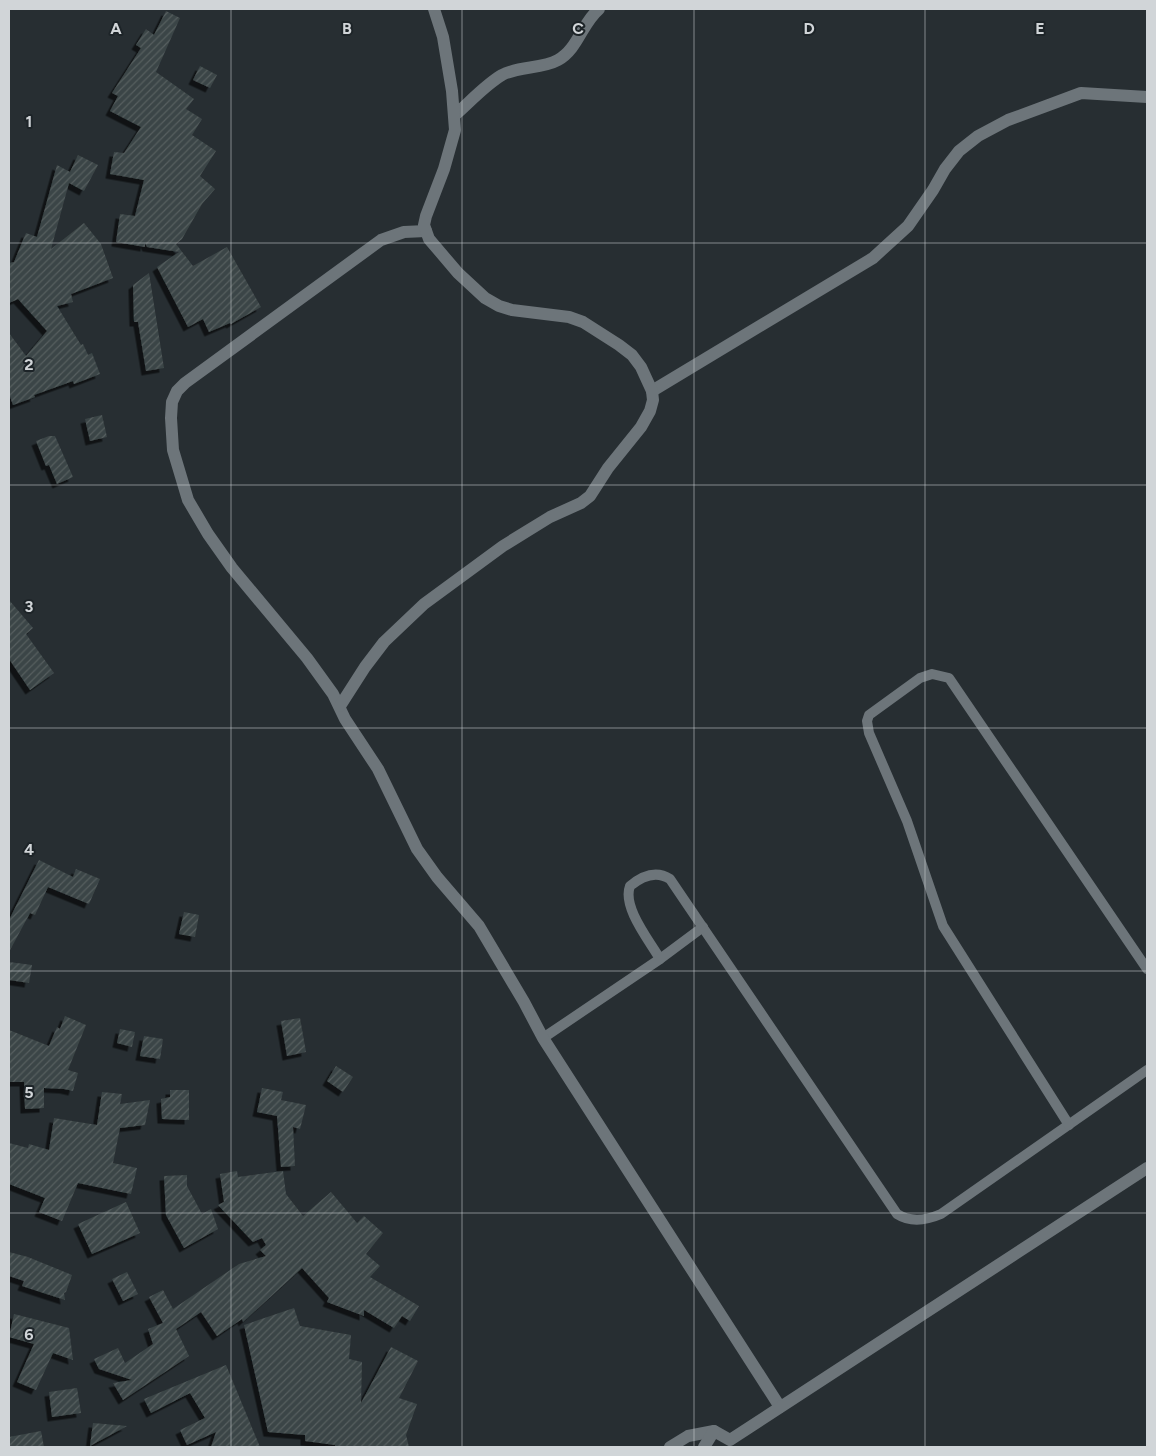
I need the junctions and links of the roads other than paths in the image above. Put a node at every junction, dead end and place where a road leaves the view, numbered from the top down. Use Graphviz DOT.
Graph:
graph roads {
  1 [pos="434,9"];
  2 [pos="599,9"];
  3 [pos="1147,97"];
  4 [pos="455,115"];
  5 [pos="426,231"];
  6 [pos="652,391"];
  7 [pos="340,706"];
  8 [pos="703,927"];
  9 [pos="660,959"];
  10 [pos="1147,969"];
  11 [pos="543,1038"];
  12 [pos="1147,1070"];
  13 [pos="1069,1125"];
  14 [pos="1147,1168"];
  15 [pos="780,1407"];
  16 [pos="714,1431"];
  17 [pos="733,1444"];
  18 [pos="670,1447"];
  19 [pos="704,1447"];
  1 -- 4 [label="street"];
  2 -- 4 [label="street"];
  3 -- 6 [label="street"];
  4 -- 5 [label="street"];
  5 -- 6 [label="street"];
  5 -- 7 [label="street"];
  6 -- 7 [label="street"];
  7 -- 11 [label="street"];
  8 -- 9 [label="lane"];
  8 -- 9 [label="lane"];
  8 -- 13 [label="lane"];
  9 -- 11 [label="lane"];
  10 -- 13 [label="lane"];
  11 -- 15 [label="street"];
  12 -- 13 [label="lane"];
  14 -- 15 [label="street"];
  15 -- 17 [label="street"];
  16 -- 17 [label="street"];
  16 -- 18 [label="street"];
  16 -- 19 [label="street"];
}
